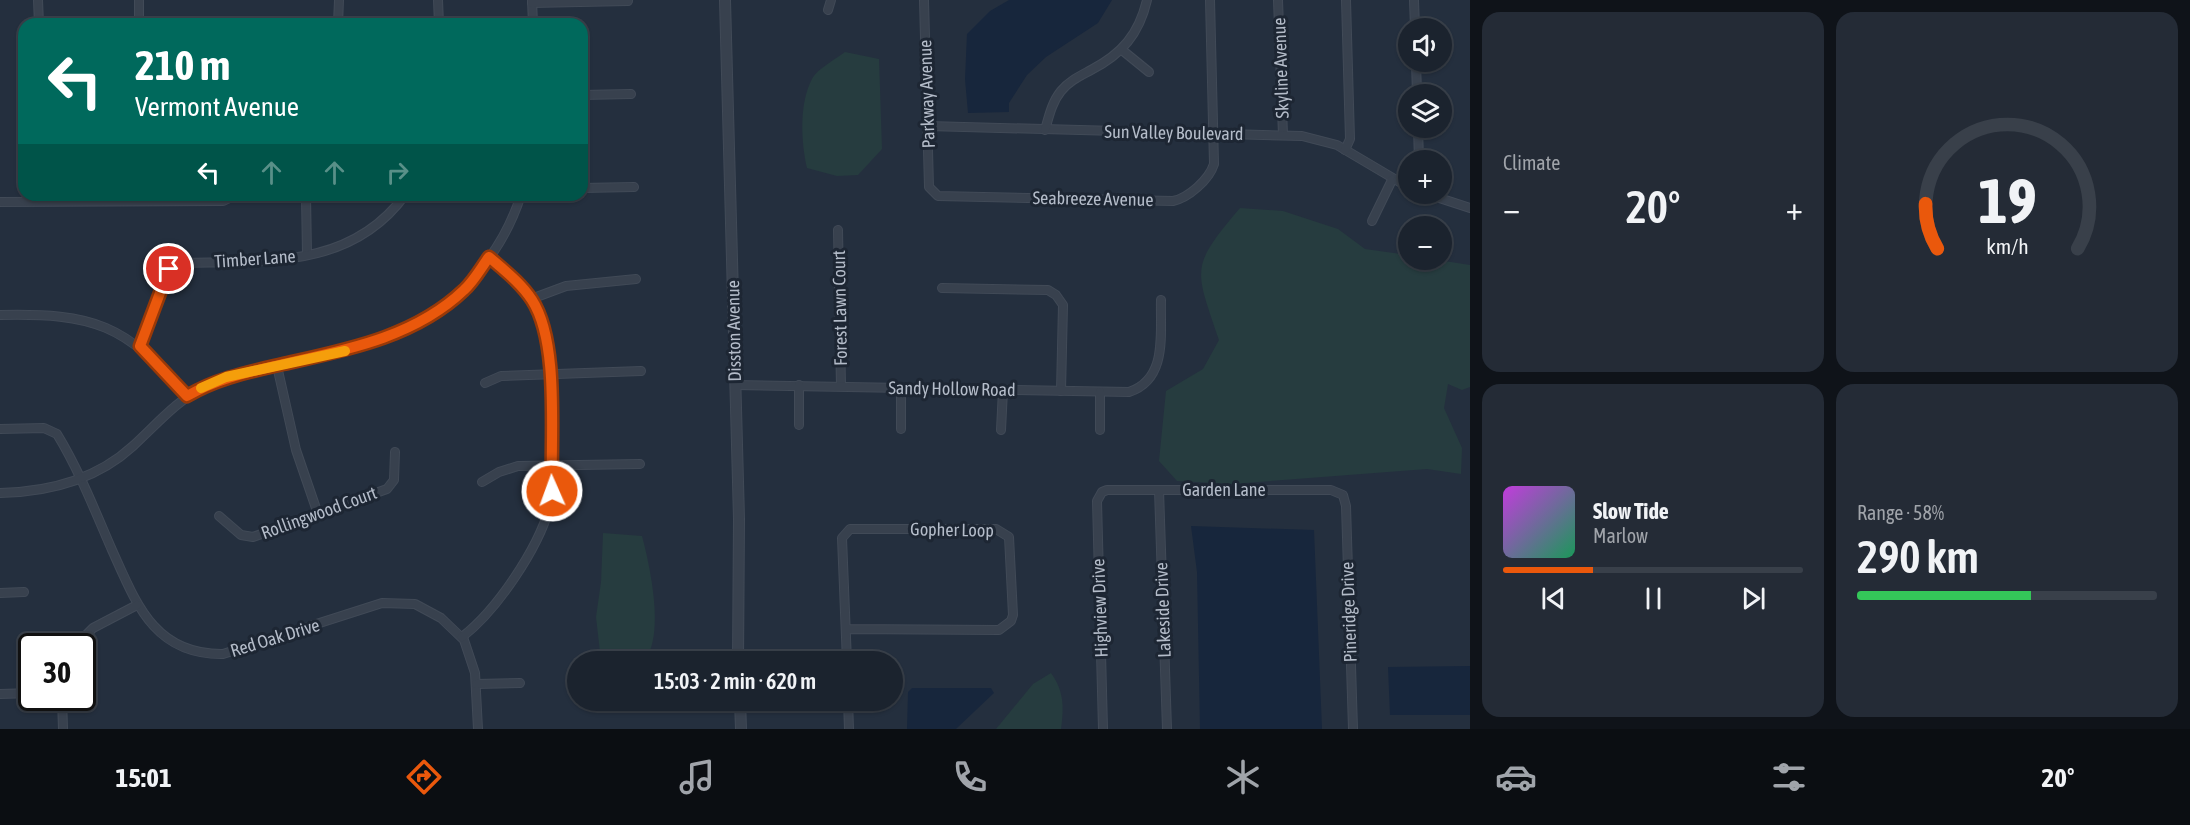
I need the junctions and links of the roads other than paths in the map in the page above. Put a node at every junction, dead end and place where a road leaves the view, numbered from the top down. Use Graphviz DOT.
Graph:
graph roads {
  1 [pos="38,0"];
  2 [pos="139,0"];
  3 [pos="339,0"];
  4 [pos="438,0"];
  5 [pos="725,0"];
  6 [pos="831,0"];
  7 [pos="924,0"];
  8 [pos="1147,0"];
  9 [pos="1210,0"];
  10 [pos="1278,0"];
  11 [pos="1346,0"];
  12 [pos="1414,0"];
  13 [pos="532,1"];
  14 [pos="628,1"];
  15 [pos="828,10"];
  16 [pos="39,18"];
  17 [pos="139,18"];
  18 [pos="338,18"];
  19 [pos="439,18"];
  20 [pos="533,18"];
  21 [pos="1415,18"];
  22 [pos="1122,50"];
  23 [pos="1149,72"];
  24 [pos="632,94"];
  25 [pos="588,95"];
  26 [pos="928,126"];
  27 [pos="1045,130"];
  28 [pos="1215,134"];
  29 [pos="1283,135"];
  30 [pos="1346,150"];
  31 [pos="1392,180"];
  32 [pos="1398,183"];
  33 [pos="634,187"];
  34 [pos="929,187"];
  35 [pos="588,188"];
  36 [pos="18,200"];
  37 [pos="58,201"];
  38 [pos="98,201"];
  39 [pos="306,201"];
  40 [pos="400,201"];
  41 [pos="520,201"];
  42 [pos="0,202"];
  43 [pos="1452,202"];
  44 [pos="1470,208"];
  45 [pos="1372,221"];
  46 [pos="838,230"];
  47 [pos="307,255"];
  48 [pos="489,257"];
  49 [pos="636,279"];
  50 [pos="942,288"];
  51 [pos="531,299"];
  52 [pos="1161,300"];
  53 [pos="0,315"];
  54 [pos="140,346"];
  55 [pos="277,366"];
  56 [pos="641,371"];
  57 [pos="550,374"];
  58 [pos="485,383"];
  59 [pos="735,385"];
  60 [pos="798,385"];
  61 [pos="841,386"];
  62 [pos="901,388"];
  63 [pos="1003,390"];
  64 [pos="1061,391"];
  65 [pos="1100,392"];
  66 [pos="187,396"];
  67 [pos="799,425"];
  68 [pos="0,429"];
  69 [pos="901,429"];
  70 [pos="1001,430"];
  71 [pos="1100,430"];
  72 [pos="395,452"];
  73 [pos="640,464"];
  74 [pos="551,465"];
  75 [pos="81,480"];
  76 [pos="482,482"];
  77 [pos="1159,490"];
  78 [pos="1104,491"];
  79 [pos="0,493"];
  80 [pos="1342,495"];
  81 [pos="318,514"];
  82 [pos="219,516"];
  83 [pos="24,592"];
  84 [pos="0,593"];
  85 [pos="137,605"];
  86 [pos="846,628"];
  87 [pos="88,633"];
  88 [pos="462,637"];
  89 [pos="738,651"];
  90 [pos="847,651"];
  91 [pos="520,683"];
  92 [pos="476,684"];
  93 [pos="18,693"];
  94 [pos="0,694"];
  95 [pos="63,711"];
  96 [pos="740,711"];
  97 [pos="848,711"];
  98 [pos="63,729"];
  99 [pos="478,729"];
  100 [pos="741,729"];
  101 [pos="849,729"];
  102 [pos="1103,729"];
  103 [pos="1167,729"];
  104 [pos="1353,729"];
  1 -- 16 [label="street"];
  2 -- 17 [label="street"];
  3 -- 18 [label="street"];
  4 -- 19 [label="street"];
  5 -- 59 [label="street, Disston Avenue"];
  6 -- 15 [label="street"];
  7 -- 26 [label="street, Parkway Avenue"];
  8 -- 22 [label="street"];
  9 -- 28 [label="street, Seabreeze Avenue"];
  10 -- 29 [label="street, Skyline Avenue"];
  11 -- 30 [label="street"];
  12 -- 21 [label="street"];
  13 -- 14 [label="street"];
  13 -- 20 [label="street"];
  22 -- 23 [label="street"];
  22 -- 27 [label="street"];
  24 -- 25 [label="street"];
  26 -- 27 [label="street, Sun Valley Boulevard"];
  26 -- 34 [label="street, Parkway Avenue"];
  27 -- 28 [label="street, Sun Valley Boulevard"];
  28 -- 29 [label="street, Sun Valley Boulevard"];
  28 -- 34 [label="street, Seabreeze Avenue"];
  29 -- 30 [label="street, Sun Valley Boulevard"];
  30 -- 31 [label="street, Sun Valley Boulevard"];
  31 -- 32 [label="street, Sun Valley Boulevard"];
  31 -- 45 [label="street"];
  33 -- 35 [label="street"];
  36 -- 42 [label="street"];
  37 -- 38 [label="street"];
  39 -- 47 [label="street"];
  40 -- 47 [label="street, Timber Lane"];
  41 -- 48 [label="street"];
  43 -- 44 [label="street"];
  46 -- 61 [label="street, Forest Lawn Court"];
  47 -- 54 [label="street, Timber Lane"];
  48 -- 51 [label="street"];
  48 -- 55 [label="street"];
  49 -- 51 [label="street"];
  50 -- 64 [label="street"];
  51 -- 57 [label="street"];
  52 -- 65 [label="street, Sandy Hollow Road"];
  53 -- 54 [label="street"];
  54 -- 66 [label="street"];
  55 -- 66 [label="street"];
  55 -- 81 [label="street"];
  56 -- 57 [label="street"];
  57 -- 58 [label="street"];
  57 -- 74 [label="street"];
  59 -- 60 [label="street, Sandy Hollow Road"];
  59 -- 89 [label="street, Disston Avenue"];
  60 -- 61 [label="street, Sandy Hollow Road"];
  60 -- 67 [label="street"];
  61 -- 62 [label="street, Sandy Hollow Road"];
  62 -- 63 [label="street, Sandy Hollow Road"];
  62 -- 69 [label="street"];
  63 -- 64 [label="street, Sandy Hollow Road"];
  63 -- 70 [label="street"];
  64 -- 65 [label="street, Sandy Hollow Road"];
  65 -- 71 [label="street"];
  66 -- 75 [label="street"];
  68 -- 75 [label="street, Red Oak Drive"];
  72 -- 81 [label="street, Rollingwood Court"];
  73 -- 74 [label="street"];
  74 -- 76 [label="street"];
  74 -- 88 [label="street"];
  75 -- 79 [label="street"];
  75 -- 85 [label="street, Red Oak Drive"];
  77 -- 78 [label="street, Garden Lane"];
  77 -- 80 [label="street, Garden Lane"];
  77 -- 103 [label="street, Lakeside Drive"];
  78 -- 102 [label="street, Highview Drive"];
  80 -- 104 [label="street, Pineridge Drive"];
  81 -- 82 [label="street, Rollingwood Court"];
  83 -- 84 [label="street"];
  85 -- 87 [label="street"];
  85 -- 88 [label="street, Red Oak Drive"];
  86 -- 86 [label="street, Gopher Loop"];
  86 -- 90 [label="street, Gopher Loop"];
  88 -- 92 [label="street, Red Oak Drive"];
  91 -- 92 [label="street"];
  92 -- 99 [label="street, Red Oak Drive"];
  93 -- 94 [label="street"];
  95 -- 98 [label="street"];
  96 -- 100 [label="street"];
  97 -- 101 [label="street"];
}
